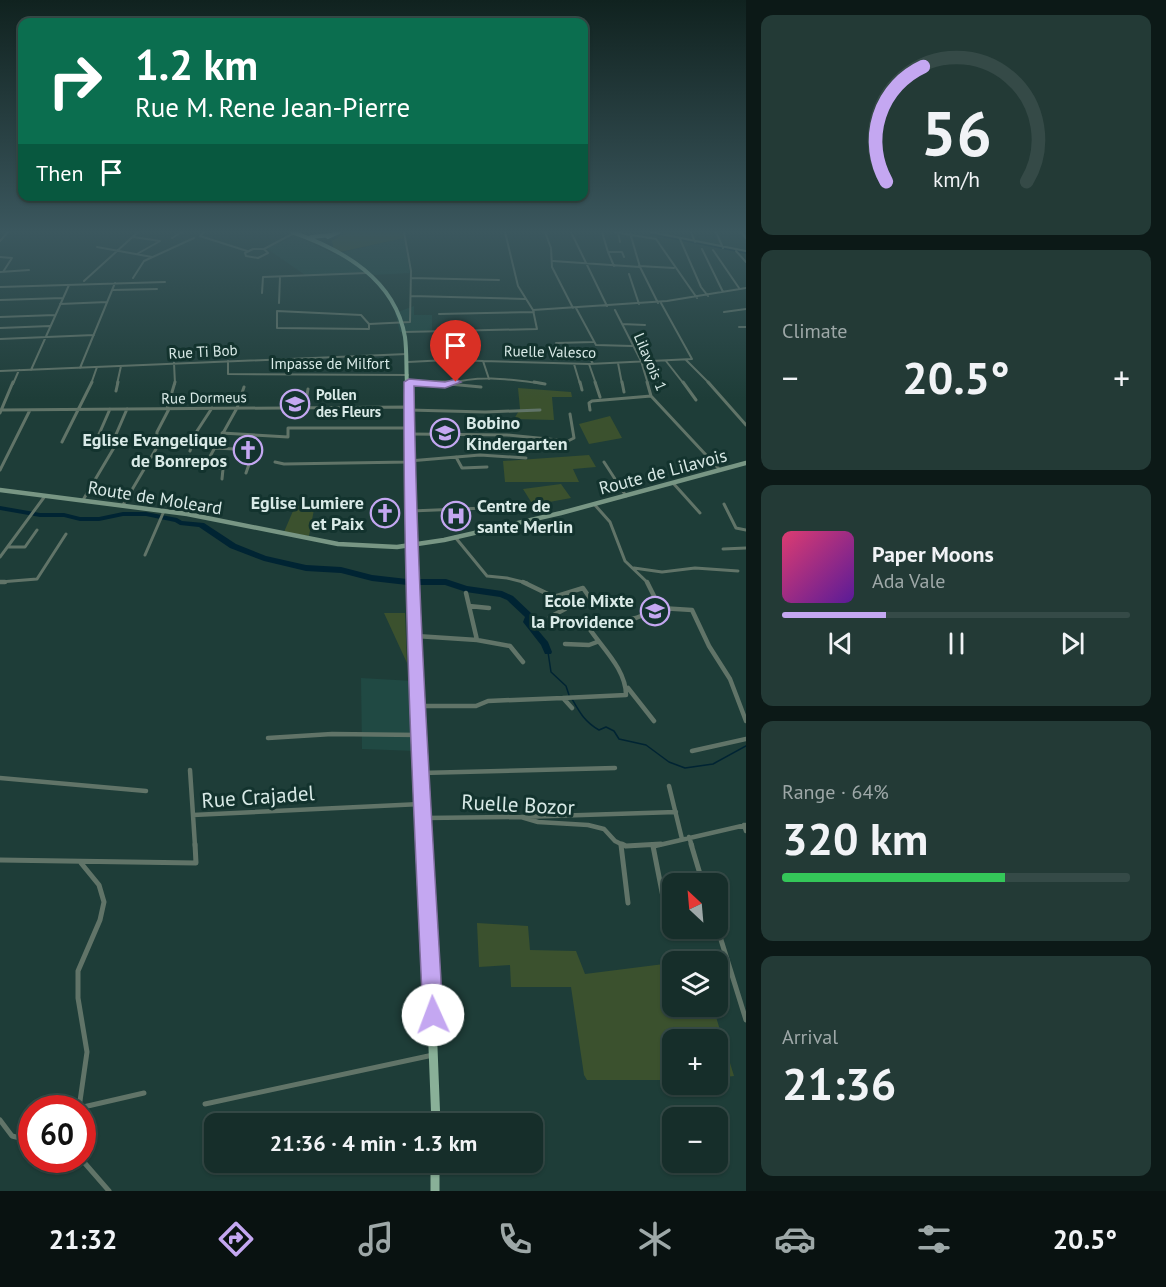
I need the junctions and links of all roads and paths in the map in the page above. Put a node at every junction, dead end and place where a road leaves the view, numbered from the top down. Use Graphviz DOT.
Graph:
graph roads {
  1 [pos="68,288"];
  2 [pos="262,288"];
  3 [pos="280,288"];
  4 [pos="381,288"];
  5 [pos="411,288"];
  6 [pos="519,288"];
  7 [pos="564,288"];
  8 [pos="598,288"];
  9 [pos="634,288"];
  10 [pos="650,288"];
  11 [pos="689,288"];
  12 [pos="701,288"];
  13 [pos="720,288"];
  14 [pos="746,288"];
  15 [pos="158,289"];
  16 [pos="740,289"];
  17 [pos="112,290"];
  18 [pos="723,292"];
  19 [pos="262,293"];
  20 [pos="411,296"];
  21 [pos="708,296"];
  22 [pos="63,298"];
  23 [pos="697,298"];
  24 [pos="525,299"];
  25 [pos="0,300"];
  26 [pos="108,302"];
  27 [pos="279,303"];
  28 [pos="659,303"];
  29 [pos="60,304"];
  30 [pos="639,304"];
  31 [pos="607,306"];
  32 [pos="575,308"];
  33 [pos="746,309"];
  34 [pos="615,310"];
  35 [pos="534,311"];
  36 [pos="724,312"];
  37 [pos="440,314"];
  38 [pos="55,315"];
  39 [pos="0,317"];
  40 [pos="369,324"];
  41 [pos="402,324"];
  42 [pos="622,324"];
  43 [pos="645,325"];
  44 [pos="50,326"];
  45 [pos="739,327"];
  46 [pos="746,327"];
  47 [pos="0,328"];
  48 [pos="404,332"];
  49 [pos="94,335"];
  50 [pos="44,337"];
  51 [pos="0,339"];
  52 [pos="594,342"];
  53 [pos="556,343"];
  54 [pos="632,346"];
  55 [pos="585,348"];
  56 [pos="408,354"];
  57 [pos="665,360"];
  58 [pos="686,360"];
  59 [pos="228,361"];
  60 [pos="483,361"];
  61 [pos="640,361"];
  62 [pos="408,362"];
  63 [pos="174,363"];
  64 [pos="618,363"];
  65 [pos="574,364"];
  66 [pos="591,364"];
  67 [pos="121,366"];
  68 [pos="97,367"];
  69 [pos="80,368"];
  70 [pos="19,370"];
  71 [pos="31,370"];
  72 [pos="0,371"];
  73 [pos="408,375"];
  74 [pos="489,379"];
  75 [pos="409,382"];
  76 [pos="450,384"];
  77 [pos="545,384"];
  78 [pos="244,387"];
  79 [pos="481,387"];
  80 [pos="308,389"];
  81 [pos="582,390"];
  82 [pos="116,391"];
  83 [pos="624,392"];
  84 [pos="651,396"];
  85 [pos="600,397"];
  86 [pos="696,400"];
  87 [pos="305,407"];
  88 [pos="212,408"];
  89 [pos="237,408"];
  90 [pos="409,408"];
  91 [pos="78,409"];
  92 [pos="110,409"];
  93 [pos="127,409"];
  94 [pos="168,409"];
  95 [pos="30,410"];
  96 [pos="540,410"];
  97 [pos="590,410"];
  98 [pos="1,411"];
  99 [pos="570,414"];
  100 [pos="746,424"];
  101 [pos="409,431"];
  102 [pos="222,433"];
  103 [pos="62,442"];
  104 [pos="111,446"];
  105 [pos="215,448"];
  106 [pos="190,451"];
  107 [pos="456,457"];
  108 [pos="526,458"];
  109 [pos="275,462"];
  110 [pos="409,462"];
  111 [pos="604,462"];
  112 [pos="746,463"];
  113 [pos="487,467"];
  114 [pos="0,470"];
  115 [pos="720,470"];
  116 [pos="246,473"];
  117 [pos="222,479"];
  118 [pos="673,483"];
  119 [pos="0,490"];
  120 [pos="45,496"];
  121 [pos="626,496"];
  122 [pos="83,500"];
  123 [pos="594,504"];
  124 [pos="724,504"];
  125 [pos="123,505"];
  126 [pos="510,507"];
  127 [pos="411,512"];
  128 [pos="164,513"];
  129 [pos="700,513"];
  130 [pos="746,530"];
  131 [pos="36,531"];
  132 [pos="66,534"];
  133 [pos="455,537"];
  134 [pos="412,545"];
  135 [pos="7,547"];
  136 [pos="746,548"];
  137 [pos="723,549"];
  138 [pos="145,555"];
  139 [pos="0,557"];
  140 [pos="633,568"];
  141 [pos="738,571"];
  142 [pos="0,582"];
  143 [pos="466,593"];
  144 [pos="554,597"];
  145 [pos="590,598"];
  146 [pos="469,606"];
  147 [pos="489,608"];
  148 [pos="660,608"];
  149 [pos="550,617"];
  150 [pos="415,636"];
  151 [pos="477,640"];
  152 [pos="597,642"];
  153 [pos="565,644"];
  154 [pos="523,662"];
  155 [pos="627,688"];
  156 [pos="626,695"];
  157 [pos="636,696"];
  158 [pos="563,698"];
  159 [pos="418,706"];
  160 [pos="572,708"];
  161 [pos="654,721"];
  162 [pos="746,721"];
  163 [pos="418,735"];
  164 [pos="268,738"];
  165 [pos="746,739"];
  166 [pos="692,751"];
  167 [pos="615,768"];
  168 [pos="190,770"];
  169 [pos="420,773"];
  170 [pos="0,778"];
  171 [pos="669,786"];
  172 [pos="146,791"];
  173 [pos="421,804"];
  174 [pos="676,812"];
  175 [pos="193,814"];
  176 [pos="520,817"];
  177 [pos="422,818"];
  178 [pos="745,827"];
  179 [pos="689,837"];
  180 [pos="682,839"];
  181 [pos="621,845"];
  182 [pos="653,846"];
  183 [pos="0,860"];
  184 [pos="80,863"];
  185 [pos="700,873"];
  186 [pos="662,892"];
  187 [pos="628,903"];
  188 [pos="721,939"];
  189 [pos="746,1020"];
  190 [pos="434,1055"];
  191 [pos="144,1093"];
  192 [pos="82,1095"];
  193 [pos="96,1104"];
  194 [pos="205,1104"];
  195 [pos="436,1113"];
  196 [pos="0,1120"];
  197 [pos="18,1138"];
  198 [pos="93,1173"];
  199 [pos="435,1173"];
  200 [pos="109,1191"];
  201 [pos="435,1191"];
  1 -- 22 [label="street"];
  2 -- 19 [label="street"];
  3 -- 27 [label="street"];
  4 -- 41 [label="main road"];
  5 -- 20 [label="street"];
  6 -- 24 [label="street"];
  7 -- 32 [label="street"];
  8 -- 31 [label="street"];
  9 -- 30 [label="street"];
  10 -- 28 [label="street"];
  11 -- 23 [label="street"];
  12 -- 21 [label="street"];
  13 -- 18 [label="street"];
  14 -- 16 [label="street"];
  15 -- 17 [label="street"];
  16 -- 18 [label="street"];
  17 -- 26 [label="street"];
  18 -- 21 [label="street"];
  20 -- 24 [label="street"];
  20 -- 41 [label="street"];
  21 -- 23 [label="street"];
  22 -- 25 [label="street"];
  22 -- 29 [label="street"];
  23 -- 28 [label="street"];
  24 -- 35 [label="street"];
  26 -- 29 [label="street"];
  26 -- 49 [label="street"];
  28 -- 30 [label="street"];
  28 -- 58 [label="street, Ruelle Valesco"];
  29 -- 38 [label="street"];
  30 -- 31 [label="street"];
  31 -- 32 [label="street"];
  32 -- 35 [label="street"];
  32 -- 52 [label="street"];
  33 -- 36 [label="street"];
  34 -- 42 [label="street, Lilavois 1"];
  35 -- 37 [label="street"];
  35 -- 48 [label="street"];
  38 -- 39 [label="street"];
  38 -- 44 [label="street"];
  40 -- 40 [label="street"];
  40 -- 41 [label="street"];
  41 -- 48 [label="main road"];
  42 -- 43 [label="street"];
  42 -- 54 [label="street, Lilavois 1"];
  44 -- 47 [label="street"];
  44 -- 50 [label="street"];
  45 -- 46 [label="street"];
  48 -- 56 [label="main road"];
  49 -- 50 [label="street"];
  49 -- 69 [label="street"];
  50 -- 51 [label="street"];
  50 -- 71 [label="street"];
  52 -- 53 [label="street"];
  52 -- 54 [label="street"];
  54 -- 61 [label="street, Lilavois 1"];
  55 -- 66 [label="street"];
  56 -- 59 [label="street, Rue Ti Bob"];
  56 -- 62 [label="main road"];
  57 -- 58 [label="street, Ruelle Valesco"];
  57 -- 61 [label="street, Ruelle Valesco"];
  57 -- 86 [label="street"];
  58 -- 100 [label="street"];
  59 -- 63 [label="street, Rue Ti Bob"];
  59 -- 73 [label="street, Impasse de Milfort"];
  60 -- 62 [label="street, Ruelle Valesco"];
  60 -- 65 [label="street, Ruelle Valesco"];
  60 -- 74 [label="street"];
  61 -- 64 [label="street, Ruelle Valesco"];
  61 -- 84 [label="street, Lilavois 1"];
  62 -- 73 [label="main road"];
  63 -- 67 [label="street, Rue Ti Bob"];
  63 -- 94 [label="street"];
  64 -- 66 [label="street, Ruelle Valesco"];
  64 -- 83 [label="street"];
  65 -- 66 [label="street, Ruelle Valesco"];
  65 -- 81 [label="street"];
  66 -- 85 [label="street"];
  67 -- 68 [label="street, Rue Ti Bob"];
  67 -- 82 [label="street"];
  68 -- 69 [label="street, Rue Ti Bob"];
  68 -- 91 [label="street"];
  69 -- 71 [label="street, Rue Ti Bob"];
  70 -- 71 [label="street, Rue Ti Bob"];
  70 -- 72 [label="street, Rue Ti Bob"];
  70 -- 98 [label="street"];
  73 -- 75 [label="main road"];
  74 -- 76 [label="street"];
  74 -- 77 [label="street"];
  75 -- 76 [label="street"];
  75 -- 90 [label="main road"];
  76 -- 79 [label="street"];
  78 -- 89 [label="street"];
  80 -- 87 [label="street"];
  84 -- 97 [label="street"];
  84 -- 115 [label="street, Lilavois 1"];
  87 -- 89 [label="street, Rue Dormeus"];
  87 -- 90 [label="street, Rue Dormeus"];
  88 -- 89 [label="street, Rue Dormeus"];
  88 -- 94 [label="street, Rue Dormeus"];
  88 -- 106 [label="street"];
  89 -- 102 [label="street"];
  90 -- 96 [label="street, Rue Dormeus"];
  90 -- 101 [label="main road"];
  91 -- 92 [label="street, Rue Dormeus"];
  91 -- 95 [label="street, Rue Dormeus"];
  91 -- 103 [label="street"];
  92 -- 93 [label="street, Rue Dormeus"];
  92 -- 104 [label="street"];
  93 -- 94 [label="street, Rue Dormeus"];
  93 -- 104 [label="street"];
  94 -- 125 [label="street"];
  95 -- 98 [label="street, Rue Dormeus"];
  95 -- 114 [label="street"];
  99 -- 101 [label="street"];
  101 -- 102 [label="street"];
  101 -- 110 [label="main road"];
  102 -- 105 [label="street"];
  104 -- 122 [label="street"];
  105 -- 116 [label="street"];
  105 -- 117 [label="street"];
  107 -- 108 [label="street"];
  107 -- 110 [label="street"];
  107 -- 113 [label="street"];
  109 -- 110 [label="street"];
  110 -- 127 [label="main road"];
  111 -- 121 [label="street"];
  112 -- 115 [label="street, Route de Lilavois"];
  115 -- 118 [label="street, Route de Lilavois"];
  118 -- 121 [label="street, Route de Lilavois"];
  118 -- 129 [label="street"];
  119 -- 120 [label="street, Route de Moleard"];
  120 -- 122 [label="street, Route de Moleard"];
  120 -- 135 [label="street"];
  121 -- 123 [label="street, Route de Lilavois"];
  122 -- 125 [label="street, Route de Moleard"];
  123 -- 133 [label="street, Route de Lilavois"];
  123 -- 140 [label="street"];
  124 -- 130 [label="street"];
  125 -- 128 [label="street, Route de Moleard"];
  126 -- 127 [label="street"];
  127 -- 134 [label="main road"];
  128 -- 134 [label="street, Route de Moleard"];
  128 -- 138 [label="street"];
  131 -- 135 [label="street"];
  132 -- 142 [label="street"];
  133 -- 134 [label="street, Route de Lilavois"];
  133 -- 144 [label="street"];
  134 -- 150 [label="main road"];
  135 -- 139 [label="street"];
  136 -- 137 [label="street"];
  140 -- 141 [label="street"];
  140 -- 148 [label="street"];
  143 -- 146 [label="street"];
  144 -- 145 [label="street"];
  144 -- 149 [label="street"];
  146 -- 147 [label="street"];
  146 -- 151 [label="street"];
  148 -- 152 [label="street"];
  148 -- 162 [label="street"];
  150 -- 151 [label="street"];
  150 -- 159 [label="main road"];
  151 -- 154 [label="street"];
  152 -- 153 [label="street"];
  152 -- 155 [label="street"];
  155 -- 156 [label="street"];
  155 -- 157 [label="street"];
  156 -- 157 [label="street"];
  156 -- 158 [label="street"];
  157 -- 161 [label="street"];
  158 -- 159 [label="street"];
  158 -- 160 [label="street"];
  159 -- 163 [label="main road"];
  163 -- 164 [label="street"];
  163 -- 169 [label="main road"];
  165 -- 166 [label="street"];
  167 -- 169 [label="street"];
  168 -- 175 [label="street"];
  169 -- 173 [label="main road"];
  170 -- 172 [label="street"];
  171 -- 174 [label="street"];
  173 -- 175 [label="street, Rue Crajadel"];
  173 -- 177 [label="main road"];
  174 -- 176 [label="street"];
  174 -- 180 [label="street"];
  175 -- 184 [label="street, Rue Crajadel"];
  176 -- 177 [label="street, Ruelle Bozor"];
  176 -- 181 [label="street, Ruelle Bozor"];
  177 -- 190 [label="main road"];
  178 -- 179 [label="street"];
  179 -- 180 [label="street"];
  179 -- 185 [label="street"];
  180 -- 182 [label="street"];
  181 -- 182 [label="street"];
  181 -- 187 [label="street"];
  182 -- 186 [label="street"];
  183 -- 184 [label="street, Rue Crajadel"];
  184 -- 192 [label="street"];
  188 -- 189 [label="street"];
  190 -- 194 [label="street"];
  190 -- 195 [label="main road"];
  191 -- 193 [label="street"];
  196 -- 197 [label="street"];
  198 -- 200 [label="street"];
  199 -- 201 [label="main road"];
}
